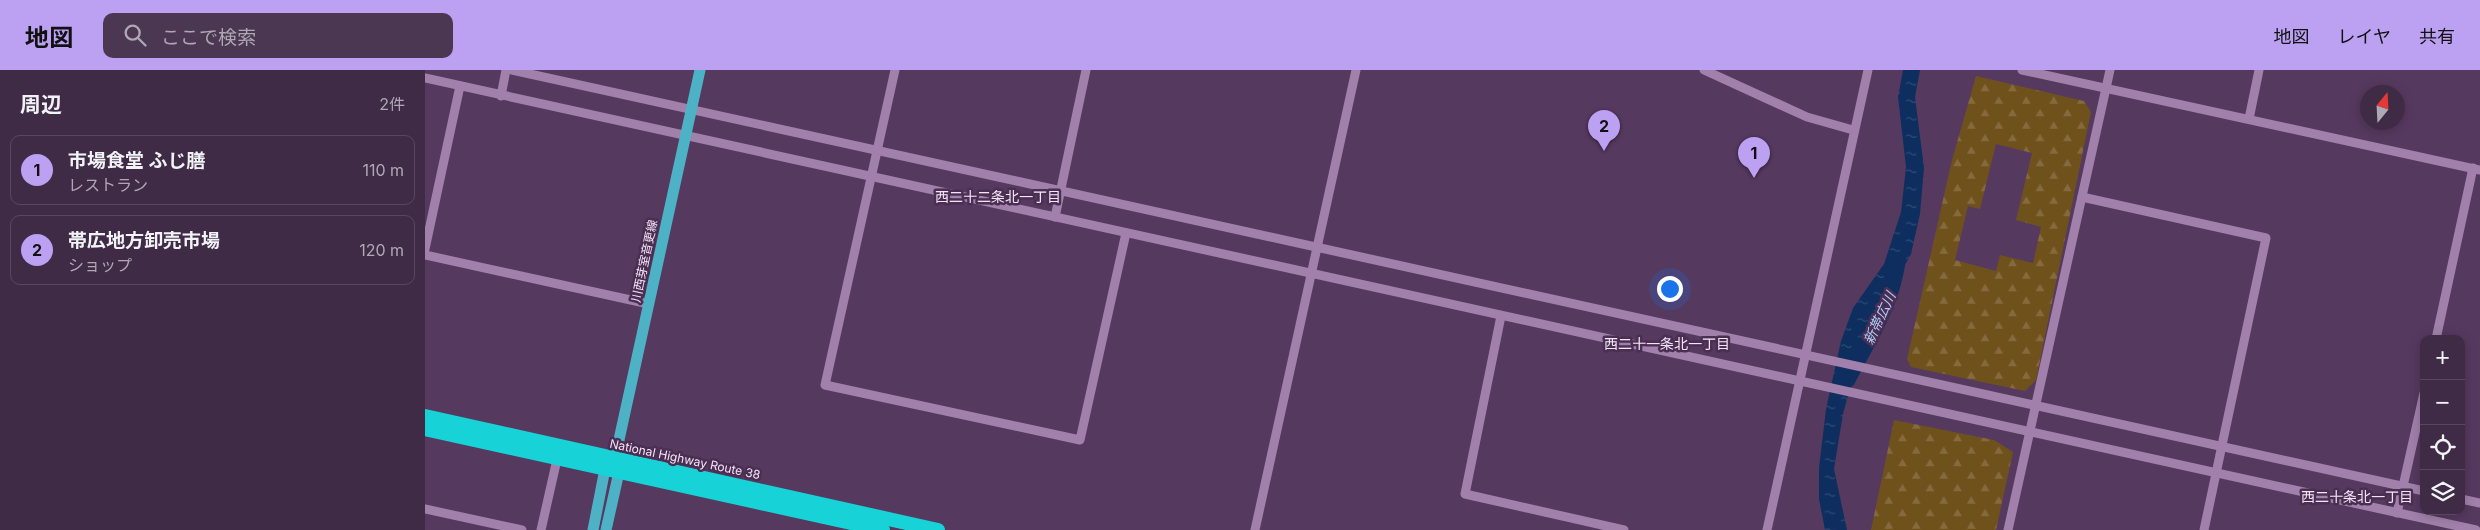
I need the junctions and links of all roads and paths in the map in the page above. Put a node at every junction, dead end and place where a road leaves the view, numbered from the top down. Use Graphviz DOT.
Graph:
graph roads {
  1 [pos="506,70"];
  2 [pos="512,70"];
  3 [pos="700,70"];
  4 [pos="895,70"];
  5 [pos="1086,70"];
  6 [pos="1356,70"];
  7 [pos="1704,70"];
  8 [pos="1868,70"];
  9 [pos="2022,70"];
  10 [pos="2110,70"];
  11 [pos="2259,70"];
  12 [pos="425,78"];
  13 [pos="460,86"];
  14 [pos="2106,88"];
  15 [pos="501,96"];
  16 [pos="691,110"];
  17 [pos="2249,119"];
  18 [pos="1853,130"];
  19 [pos="685,136"];
  20 [pos="878,151"];
  21 [pos="2477,169"];
  22 [pos="871,176"];
  23 [pos="1060,192"];
  24 [pos="2082,197"];
  25 [pos="1055,217"];
  26 [pos="1126,233"];
  27 [pos="1317,247"];
  28 [pos="425,249"];
  29 [pos="425,255"];
  30 [pos="1311,273"];
  31 [pos="649,304"];
  32 [pos="1501,316"];
  33 [pos="2437,335"];
  34 [pos="1804,354"];
  35 [pos="1799,381"];
  36 [pos="2036,406"];
  37 [pos="2420,411"];
  38 [pos="426,426"];
  39 [pos="2030,432"];
  40 [pos="2222,447"];
  41 [pos="558,453"];
  42 [pos="615,458"];
  43 [pos="605,469"];
  44 [pos="619,472"];
  45 [pos="2216,472"];
  46 [pos="2403,486"];
  47 [pos="2420,490"];
  48 [pos="2465,500"];
  49 [pos="2480,503"];
  50 [pos="425,509"];
  51 [pos="2397,513"];
  52 [pos="522,530"];
  53 [pos="541,530"];
  54 [pos="593,530"];
  55 [pos="606,530"];
  56 [pos="883,530"];
  57 [pos="938,530"];
  58 [pos="1255,530"];
  59 [pos="1625,530"];
  60 [pos="1767,530"];
  61 [pos="2008,530"];
  62 [pos="2204,530"];
  63 [pos="2476,530"];
  1 -- 15 [label="street"];
  2 -- 16 [label="street"];
  3 -- 16 [label="main road, 川西芽室音更線"];
  4 -- 20 [label="street"];
  5 -- 23 [label="street"];
  6 -- 27 [label="street"];
  7 -- 18 [label="street"];
  8 -- 18 [label="street"];
  9 -- 14 [label="street"];
  10 -- 14 [label="street"];
  11 -- 17 [label="street"];
  12 -- 13 [label="street"];
  13 -- 15 [label="street"];
  13 -- 28 [label="street"];
  14 -- 17 [label="street"];
  14 -- 24 [label="street"];
  15 -- 19 [label="street"];
  16 -- 19 [label="main road, 川西芽室音更線"];
  16 -- 20 [label="street"];
  17 -- 21 [label="street"];
  18 -- 34 [label="street"];
  19 -- 22 [label="street"];
  19 -- 31 [label="main road, 川西芽室音更線"];
  20 -- 22 [label="street"];
  20 -- 23 [label="street"];
  21 -- 33 [label="street"];
  22 -- 25 [label="street"];
  22 -- 26 [label="street"];
  23 -- 25 [label="street"];
  23 -- 27 [label="street"];
  24 -- 36 [label="street"];
  24 -- 40 [label="street"];
  25 -- 26 [label="street"];
  26 -- 30 [label="street"];
  27 -- 30 [label="street"];
  27 -- 34 [label="street"];
  29 -- 31 [label="street"];
  30 -- 32 [label="street"];
  30 -- 58 [label="street"];
  31 -- 42 [label="main road, 川西芽室音更線"];
  32 -- 35 [label="street"];
  32 -- 59 [label="street"];
  34 -- 35 [label="street"];
  34 -- 36 [label="street"];
  35 -- 39 [label="street"];
  35 -- 60 [label="street"];
  36 -- 39 [label="street"];
  36 -- 40 [label="street"];
  37 -- 46 [label="street"];
  38 -- 41 [label="highway, National Highway Route 38"];
  39 -- 45 [label="street"];
  39 -- 61 [label="street"];
  40 -- 45 [label="street"];
  40 -- 46 [label="street"];
  41 -- 42 [label="highway, National Highway Route 38"];
  41 -- 43 [label="highway, National Highway Route 38"];
  41 -- 53 [label="street"];
  42 -- 43 [label="main road"];
  42 -- 44 [label="main road"];
  42 -- 57 [label="highway, National Highway Route 38"];
  43 -- 44 [label="highway, National Highway Route 38"];
  43 -- 54 [label="main road"];
  44 -- 55 [label="main road"];
  44 -- 56 [label="highway, National Highway Route 38"];
  45 -- 51 [label="street"];
  45 -- 62 [label="street"];
  46 -- 47 [label="street"];
  46 -- 51 [label="street"];
  48 -- 49 [label="street"];
  50 -- 52 [label="street"];
  51 -- 63 [label="street"];
}
